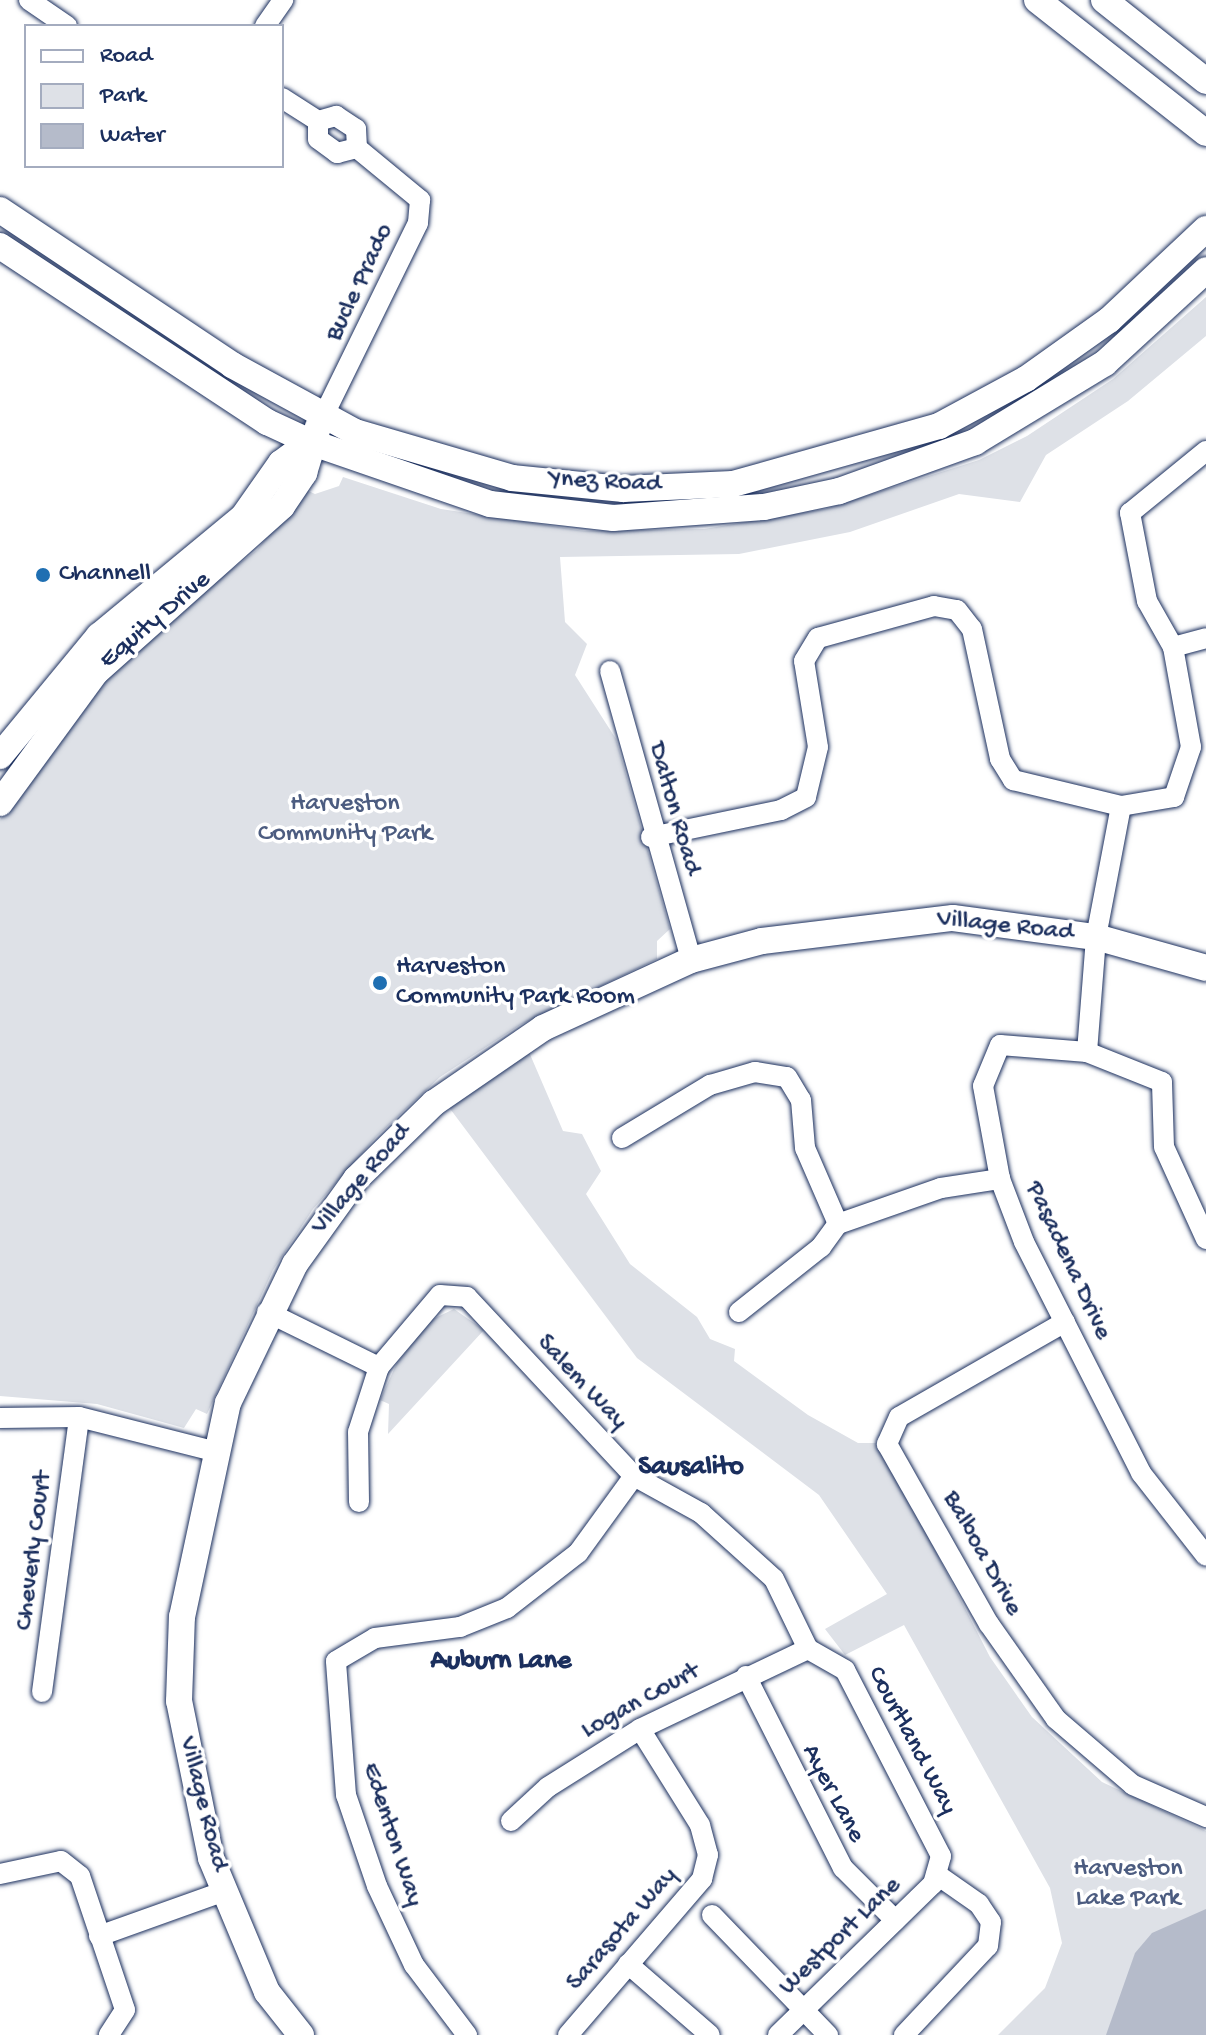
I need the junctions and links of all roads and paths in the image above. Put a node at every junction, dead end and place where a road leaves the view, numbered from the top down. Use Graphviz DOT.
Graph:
graph roads {
  1 [pos="29,0"];
  2 [pos="283,0"];
  3 [pos="1037,0"];
  4 [pos="1104,0"];
  5 [pos="64,24"];
  6 [pos="266,24"];
  7 [pos="1206,81"];
  8 [pos="284,99"];
  9 [pos="1206,133"];
  10 [pos="0,210"];
  11 [pos="1206,229"];
  12 [pos="0,246"];
  13 [pos="1206,270"];
  14 [pos="323,417"];
  15 [pos="310,442"];
  16 [pos="1206,451"];
  17 [pos="1206,638"];
  18 [pos="1173,647"];
  19 [pos="610,671"];
  20 [pos="0,756"];
  21 [pos="0,803"];
  22 [pos="1121,806"];
  23 [pos="651,837"];
  24 [pos="1096,937"];
  25 [pos="691,960"];
  26 [pos="1206,968"];
  27 [pos="1087,1052"];
  28 [pos="622,1138"];
  29 [pos="1000,1179"];
  30 [pos="1197,1197"];
  31 [pos="838,1224"];
  32 [pos="1206,1239"];
  33 [pos="267,1312"];
  34 [pos="739,1312"];
  35 [pos="1065,1322"];
  36 [pos="379,1367"];
  37 [pos="79,1417"];
  38 [pos="0,1418"];
  39 [pos="213,1451"];
  40 [pos="634,1476"];
  41 [pos="359,1502"];
  42 [pos="1206,1556"];
  43 [pos="808,1649"];
  44 [pos="746,1676"];
  45 [pos="42,1692"];
  46 [pos="640,1729"];
  47 [pos="1206,1817"];
  48 [pos="511,1821"];
  49 [pos="0,1874"];
  50 [pos="936,1874"];
  51 [pos="225,1891"];
  52 [pos="712,1915"];
  53 [pos="895,1920"];
  54 [pos="99,1936"];
  55 [pos="628,1964"];
  56 [pos="807,2006"];
  57 [pos="109,2035"];
  58 [pos="301,2035"];
  59 [pos="467,2035"];
  60 [pos="568,2035"];
  61 [pos="710,2035"];
  62 [pos="778,2035"];
  63 [pos="828,2035"];
  64 [pos="904,2035"];
  1 -- 5 [label="street"];
  2 -- 6 [label="street"];
  3 -- 9 [label="main road"];
  4 -- 7 [label="main road"];
  8 -- 14 [label="street, Bucle Prado"];
  10 -- 14 [label="main road, Ynez Road"];
  11 -- 14 [label="main road, Ynez Road"];
  12 -- 15 [label="main road, Ynez Road"];
  13 -- 15 [label="main road, Ynez Road"];
  14 -- 15 [label="main road, Equity Drive"];
  15 -- 20 [label="main road, Equity Drive"];
  15 -- 21 [label="main road, Equity Drive"];
  16 -- 18 [label="street"];
  17 -- 18 [label="street"];
  18 -- 22 [label="street"];
  19 -- 23 [label="street, Dalton Road"];
  22 -- 23 [label="street"];
  22 -- 24 [label="street"];
  23 -- 25 [label="street, Dalton Road"];
  24 -- 25 [label="main road, Village Road"];
  24 -- 26 [label="main road, Village Road"];
  24 -- 27 [label="street"];
  25 -- 33 [label="main road, Village Road"];
  27 -- 29 [label="street, Pasadena Drive"];
  27 -- 30 [label="street"];
  28 -- 31 [label="street"];
  29 -- 31 [label="street"];
  29 -- 35 [label="street, Pasadena Drive"];
  30 -- 32 [label="street"];
  31 -- 34 [label="street"];
  33 -- 36 [label="street"];
  33 -- 39 [label="main road, Village Road"];
  35 -- 42 [label="street, Pasadena Drive"];
  35 -- 47 [label="street, Balboa Drive"];
  36 -- 40 [label="street, Salem Way"];
  36 -- 41 [label="street"];
  37 -- 38 [label="street"];
  37 -- 39 [label="street"];
  37 -- 45 [label="street, Cheverly Court"];
  39 -- 51 [label="main road, Village Road"];
  40 -- 43 [label="street, Salem Way"];
  40 -- 59 [label="street, Edenton Way"];
  43 -- 44 [label="street, Logan Court"];
  43 -- 50 [label="street, Courtland Way"];
  44 -- 46 [label="street, Logan Court"];
  44 -- 53 [label="street, Ayer Lane"];
  46 -- 48 [label="street, Logan Court"];
  46 -- 55 [label="street, Sarasota Way"];
  49 -- 54 [label="street"];
  50 -- 53 [label="street, Westport Lane"];
  50 -- 64 [label="street"];
  51 -- 54 [label="street"];
  51 -- 58 [label="main road, Village Road"];
  52 -- 56 [label="street"];
  53 -- 56 [label="street, Westport Lane"];
  54 -- 57 [label="street"];
  55 -- 60 [label="street, Sarasota Way"];
  55 -- 61 [label="street"];
  56 -- 62 [label="street, Westport Lane"];
  56 -- 63 [label="street"];
}
